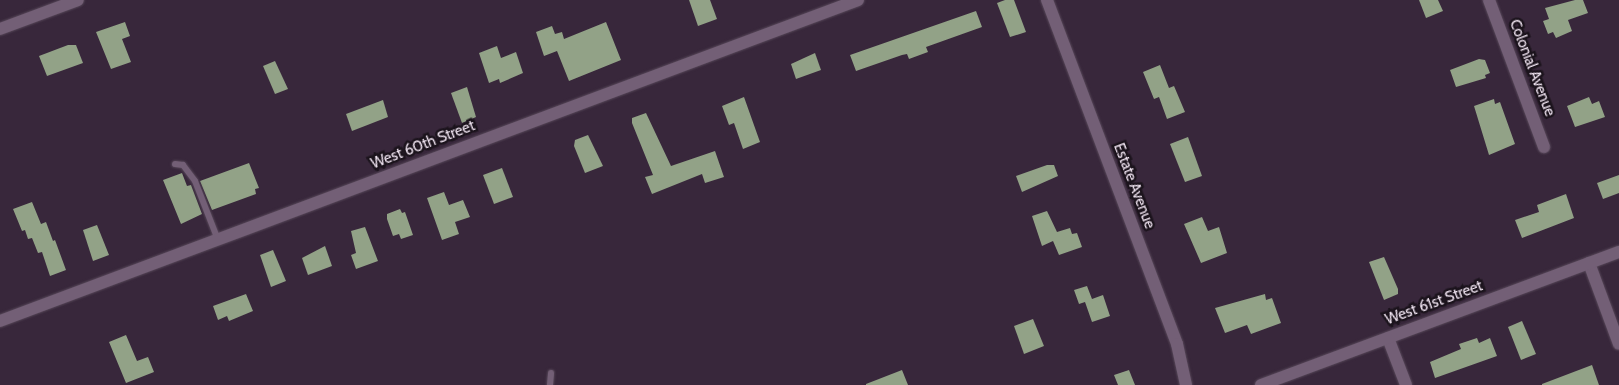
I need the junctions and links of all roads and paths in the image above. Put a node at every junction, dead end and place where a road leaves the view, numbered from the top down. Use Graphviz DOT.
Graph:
graph roads {
  1 [pos="78,0"];
  2 [pos="858,0"];
  3 [pos="1047,0"];
  4 [pos="1489,0"];
  5 [pos="0,29"];
  6 [pos="1544,147"];
  7 [pos="175,164"];
  8 [pos="218,240"];
  9 [pos="1619,252"];
  10 [pos="1589,263"];
  11 [pos="0,321"];
  12 [pos="1388,338"];
  13 [pos="1619,344"];
  14 [pos="551,373"];
  15 [pos="550,385"];
  16 [pos="1186,385"];
  17 [pos="1261,385"];
  18 [pos="1406,385"];
  1 -- 5 [label="street"];
  2 -- 8 [label="street, West 60th Street"];
  3 -- 16 [label="street, Estate Avenue"];
  4 -- 6 [label="street, Colonial Avenue"];
  7 -- 8 [label="lane"];
  8 -- 11 [label="street, West 60th Street"];
  9 -- 10 [label="street, West 61st Street"];
  10 -- 12 [label="street, West 61st Street"];
  10 -- 13 [label="street"];
  12 -- 17 [label="street, West 61st Street"];
  12 -- 18 [label="street"];
  14 -- 15 [label="lane"];
}
